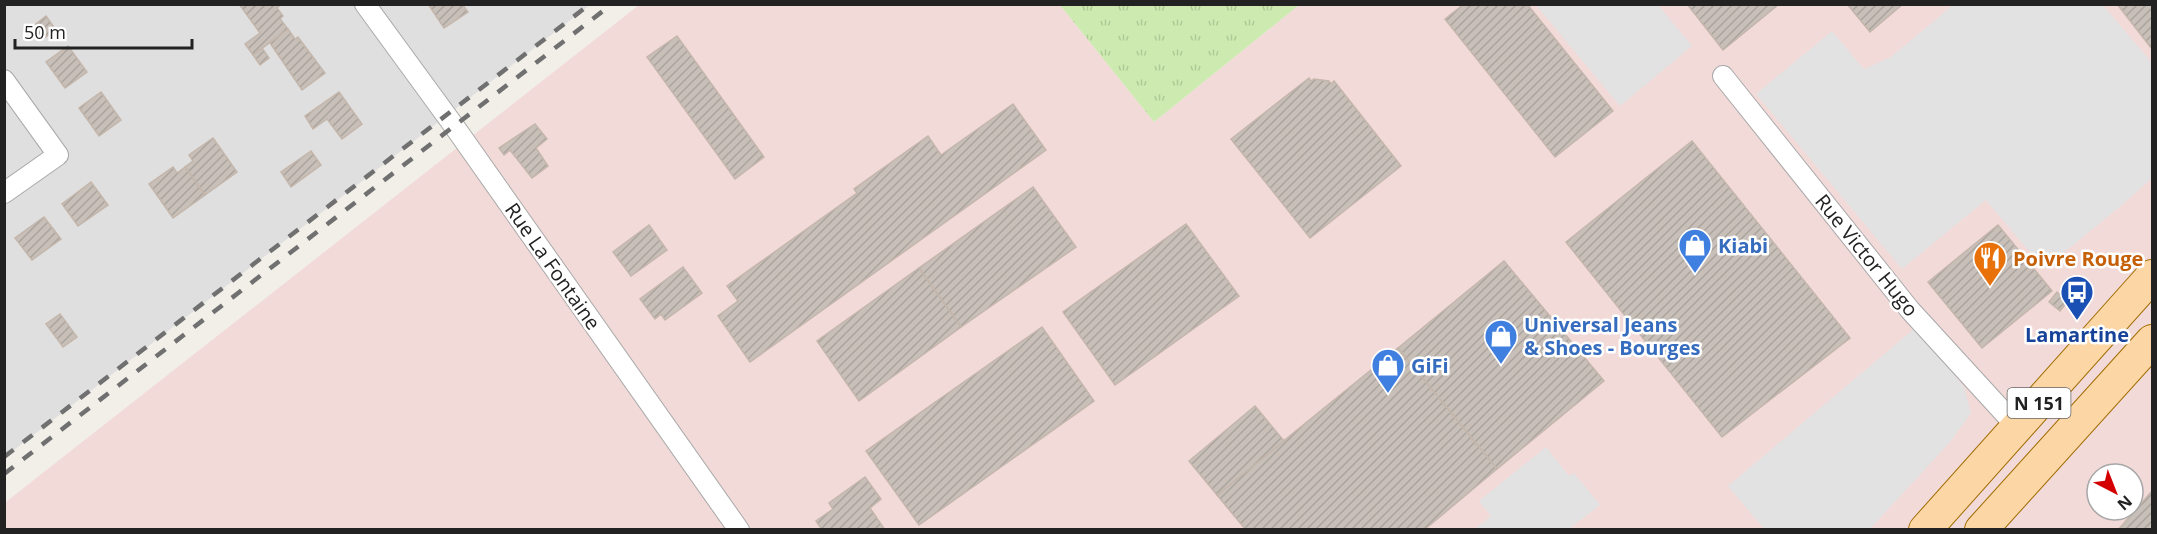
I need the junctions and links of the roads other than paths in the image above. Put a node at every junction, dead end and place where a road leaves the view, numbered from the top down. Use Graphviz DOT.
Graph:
graph roads {
  1 [pos="365,4"];
  2 [pos="1722,76"];
  3 [pos="4,80"];
  4 [pos="4,193"];
  5 [pos="2152,276"];
  6 [pos="2152,341"];
  7 [pos="2018,428"];
  8 [pos="739,530"];
  9 [pos="1925,530"];
  10 [pos="1981,530"];
  1 -- 8 [label="street, Rue La Fontaine"];
  2 -- 7 [label="street, Rue Victor Hugo"];
  3 -- 4 [label="street"];
  5 -- 7 [label="main road, N 151"];
  6 -- 10 [label="main road, N 151"];
  7 -- 9 [label="main road, N 151"];
}
